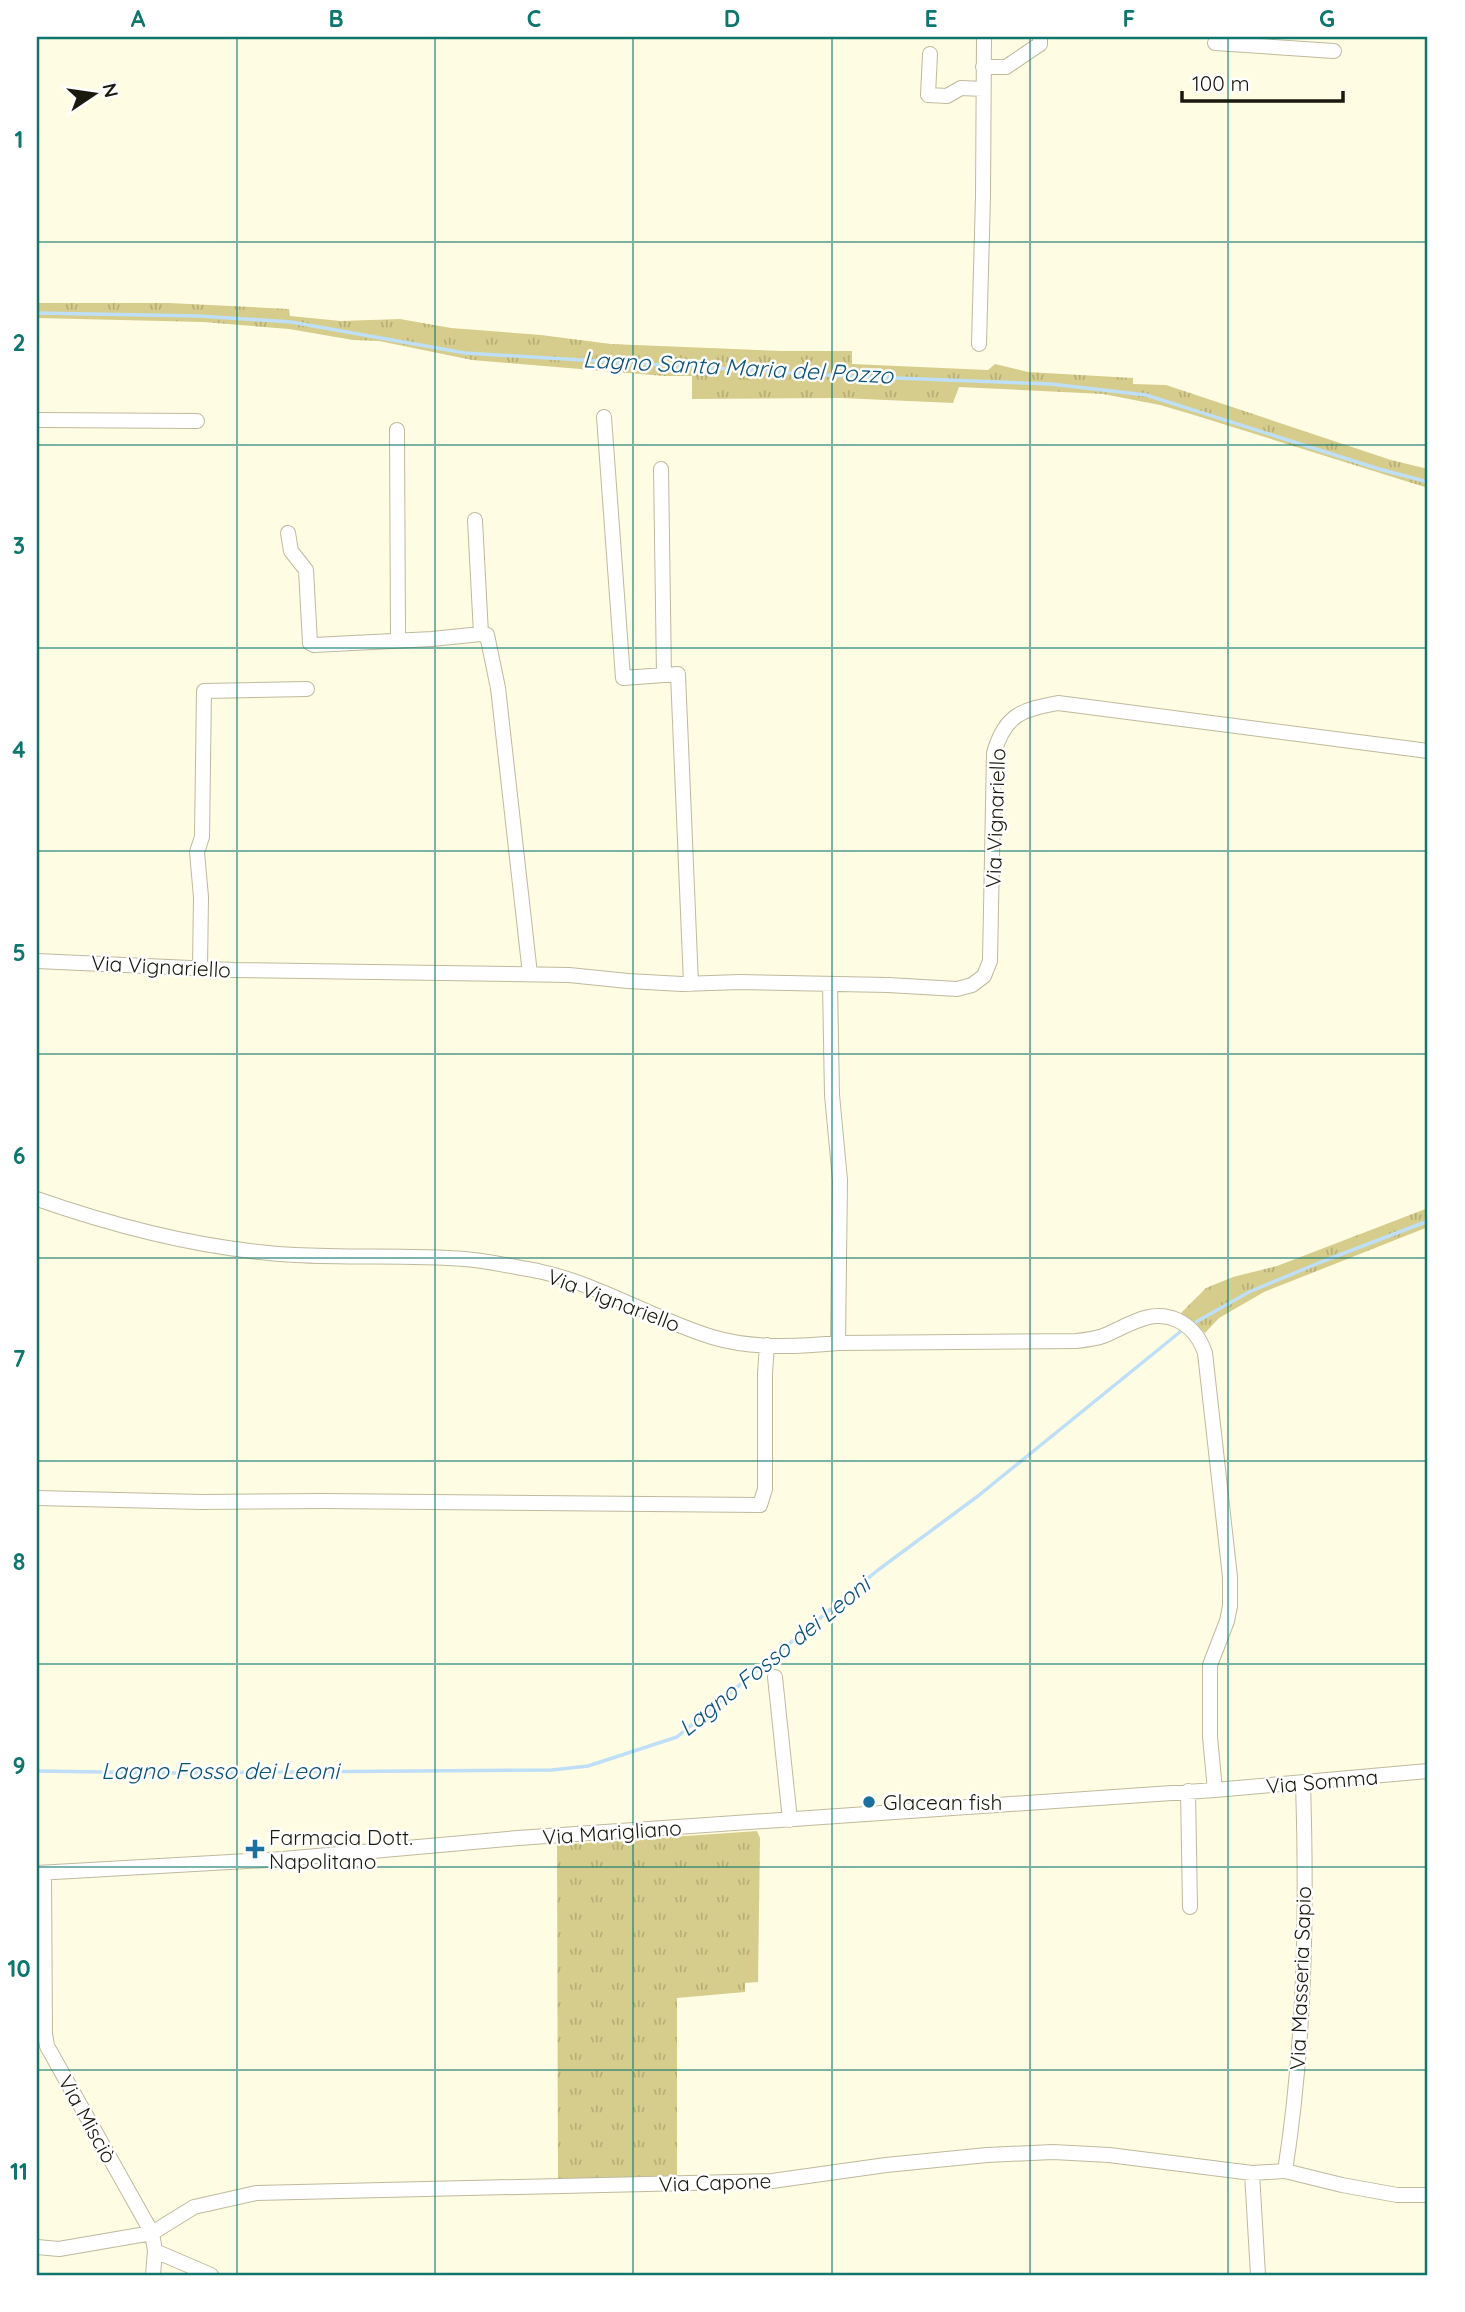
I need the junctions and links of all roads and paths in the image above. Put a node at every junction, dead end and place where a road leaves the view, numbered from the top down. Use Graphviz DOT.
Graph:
graph roads {
  1 [pos="984,37"];
  2 [pos="1040,37"];
  3 [pos="1215,43"];
  4 [pos="1334,51"];
  5 [pos="930,54"];
  6 [pos="983,67"];
  7 [pos="983,89"];
  8 [pos="979,344"];
  9 [pos="604,418"];
  10 [pos="37,420"];
  11 [pos="197,421"];
  12 [pos="397,430"];
  13 [pos="661,469"];
  14 [pos="475,520"];
  15 [pos="288,533"];
  16 [pos="481,634"];
  17 [pos="398,639"];
  18 [pos="664,675"];
  19 [pos="307,690"];
  20 [pos="1428,751"];
  21 [pos="37,961"];
  22 [pos="200,968"];
  23 [pos="530,974"];
  24 [pos="691,984"];
  25 [pos="830,984"];
  26 [pos="37,1199"];
  27 [pos="838,1343"];
  28 [pos="767,1345"];
  29 [pos="37,1497"];
  30 [pos="775,1677"];
  31 [pos="1428,1771"];
  32 [pos="1303,1783"];
  33 [pos="1215,1790"];
  34 [pos="1188,1791"];
  35 [pos="790,1820"];
  36 [pos="41,1873"];
  37 [pos="1191,1907"];
  38 [pos="1285,2171"];
  39 [pos="1251,2174"];
  40 [pos="1428,2195"];
  41 [pos="152,2234"];
  42 [pos="37,2247"];
  43 [pos="155,2251"];
  44 [pos="153,2275"];
  45 [pos="211,2275"];
  46 [pos="1258,2275"];
  1 -- 6 [label="street"];
  2 -- 6 [label="street"];
  3 -- 4 [label="street"];
  5 -- 7 [label="street"];
  6 -- 7 [label="street"];
  7 -- 8 [label="street"];
  9 -- 18 [label="street"];
  10 -- 11 [label="street"];
  12 -- 17 [label="street"];
  13 -- 18 [label="street"];
  14 -- 16 [label="street"];
  15 -- 17 [label="street"];
  16 -- 17 [label="street"];
  16 -- 23 [label="street"];
  18 -- 24 [label="street"];
  19 -- 22 [label="street"];
  20 -- 25 [label="street, Via Vignariello"];
  21 -- 22 [label="street, Via Vignariello"];
  22 -- 23 [label="street, Via Vignariello"];
  23 -- 24 [label="street, Via Vignariello"];
  24 -- 25 [label="street, Via Vignariello"];
  25 -- 27 [label="street"];
  26 -- 28 [label="street, Via Vignariello"];
  27 -- 28 [label="street, Via Vignariello"];
  27 -- 33 [label="street, Via Vignariello"];
  28 -- 29 [label="street"];
  30 -- 35 [label="street"];
  31 -- 32 [label="street, Via Somma"];
  32 -- 33 [label="street, Via Somma"];
  32 -- 38 [label="street, Via Masseria Sapio"];
  33 -- 34 [label="street, Via Marigliano"];
  34 -- 35 [label="street, Via Marigliano"];
  34 -- 37 [label="street"];
  35 -- 36 [label="street, Via Marigliano"];
  36 -- 41 [label="street, Via Misciò"];
  38 -- 39 [label="street, Via Capone"];
  38 -- 40 [label="street, Via Capone"];
  39 -- 41 [label="street, Via Capone"];
  39 -- 46 [label="street"];
  41 -- 42 [label="street"];
  41 -- 43 [label="street, Via Misciò"];
  43 -- 44 [label="street, Via Misciò"];
  43 -- 45 [label="street"];
}
